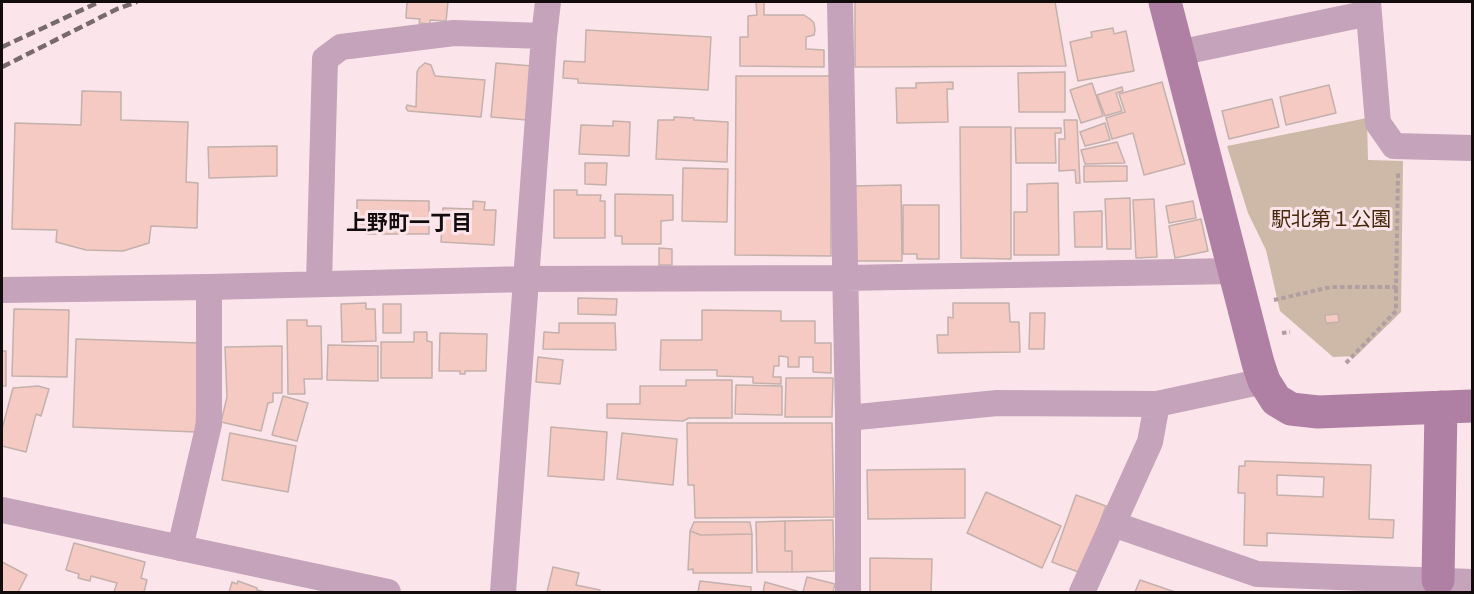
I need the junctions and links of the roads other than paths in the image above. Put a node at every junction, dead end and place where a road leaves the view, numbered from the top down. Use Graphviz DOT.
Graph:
graph roads {
  1 [pos="548,2"];
  2 [pos="840,2"];
  3 [pos="1165,2"];
  4 [pos="1369,7"];
  5 [pos="544,36"];
  6 [pos="1178,53"];
  7 [pos="1473,148"];
  8 [pos="1234,271"];
  9 [pos="845,278"];
  10 [pos="527,279"];
  11 [pos="319,283"];
  12 [pos="209,287"];
  13 [pos="2,290"];
  14 [pos="1264,381"];
  15 [pos="1157,404"];
  16 [pos="1473,406"];
  17 [pos="1440,407"];
  18 [pos="848,418"];
  19 [pos="2,510"];
  20 [pos="1113,524"];
  21 [pos="180,548"];
  22 [pos="1438,580"];
  23 [pos="1473,582"];
  24 [pos="388,592"];
  25 [pos="503,592"];
  26 [pos="848,592"];
  27 [pos="1082,592"];
  1 -- 5 [label="street"];
  2 -- 9 [label="street"];
  3 -- 6 [label="street"];
  4 -- 6 [label="street"];
  4 -- 7 [label="street"];
  5 -- 10 [label="street"];
  5 -- 11 [label="street"];
  6 -- 8 [label="street"];
  8 -- 9 [label="street"];
  8 -- 14 [label="street"];
  9 -- 10 [label="street"];
  9 -- 18 [label="street"];
  10 -- 11 [label="street"];
  10 -- 25 [label="street"];
  11 -- 12 [label="street"];
  12 -- 13 [label="street"];
  12 -- 21 [label="street"];
  14 -- 15 [label="street"];
  14 -- 17 [label="street"];
  15 -- 18 [label="street"];
  15 -- 20 [label="street"];
  16 -- 17 [label="street"];
  17 -- 22 [label="street"];
  18 -- 26 [label="street"];
  19 -- 21 [label="street"];
  20 -- 22 [label="street"];
  20 -- 27 [label="street"];
  21 -- 24 [label="street"];
  22 -- 23 [label="street"];
}
